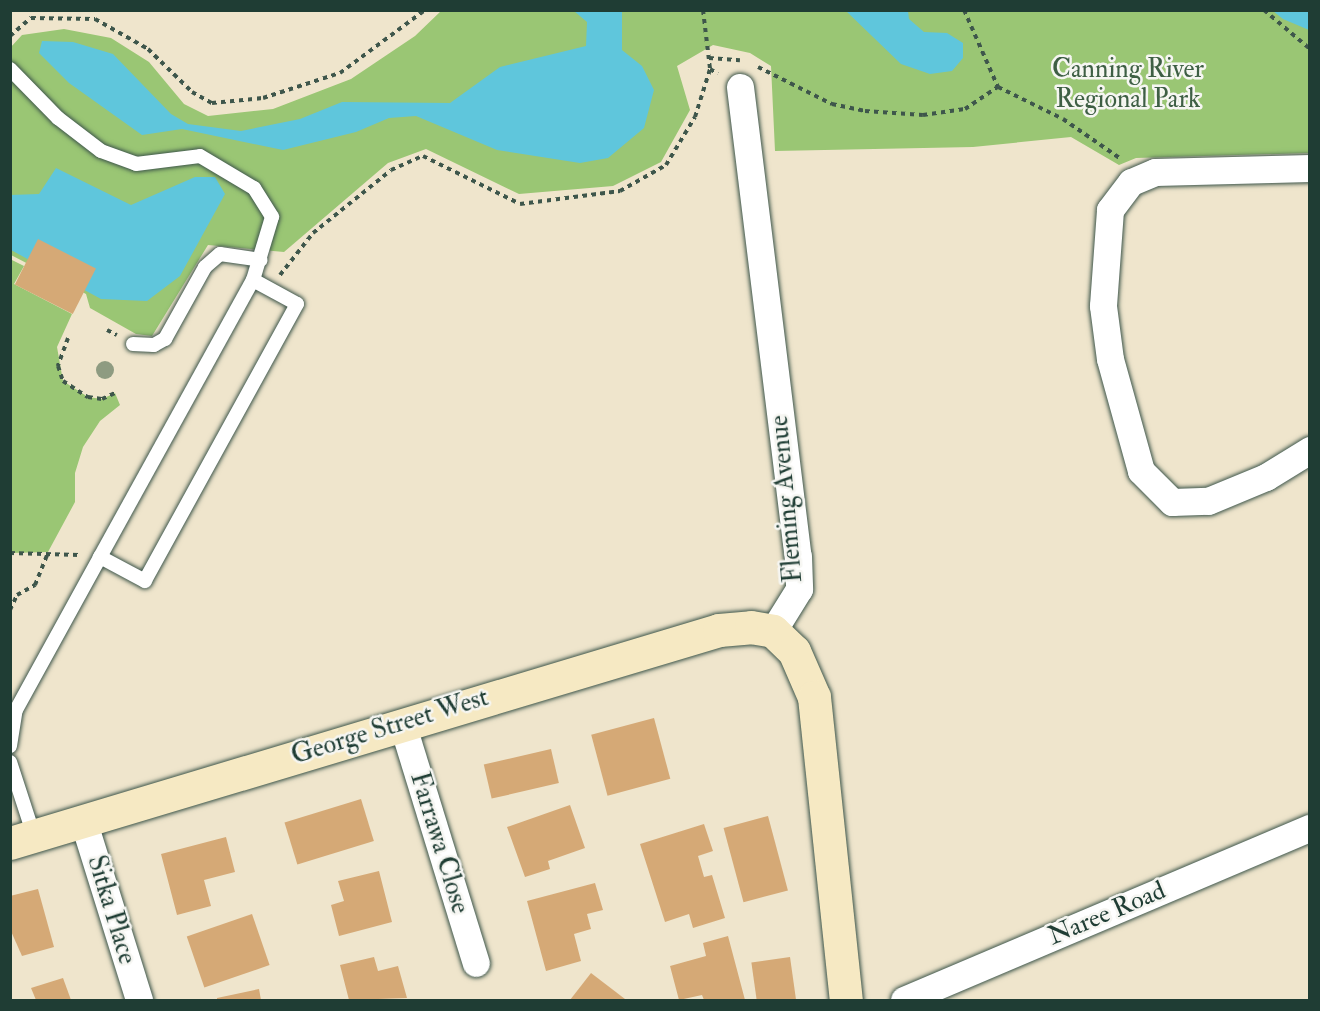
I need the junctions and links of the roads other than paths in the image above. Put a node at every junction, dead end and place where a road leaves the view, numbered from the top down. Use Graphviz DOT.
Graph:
graph roads {
  1 [pos="10,69"];
  2 [pos="740,87"];
  3 [pos="1310,168"];
  4 [pos="261,260"];
  5 [pos="253,280"];
  6 [pos="133,344"];
  7 [pos="1310,450"];
  8 [pos="100,557"];
  9 [pos="773,631"];
  10 [pos="402,723"];
  11 [pos="10,746"];
  12 [pos="10,762"];
  13 [pos="83,820"];
  14 [pos="1310,828"];
  15 [pos="22,840"];
  16 [pos="476,963"];
  17 [pos="139,1000"];
  18 [pos="846,1000"];
  19 [pos="904,1000"];
  1 -- 4 [label="lane"];
  2 -- 9 [label="street, Fleming Avenue"];
  3 -- 7 [label="street"];
  4 -- 5 [label="lane"];
  4 -- 6 [label="lane"];
  5 -- 8 [label="lane"];
  5 -- 8 [label="lane"];
  8 -- 11 [label="lane"];
  9 -- 10 [label="street, George Street West"];
  9 -- 18 [label="street"];
  10 -- 13 [label="street, George Street West"];
  10 -- 16 [label="street, Farrawa Close"];
  12 -- 15 [label="lane"];
  13 -- 15 [label="street, George Street West"];
  13 -- 17 [label="street, Sitka Place"];
  14 -- 19 [label="street, Naree Road"];
}
